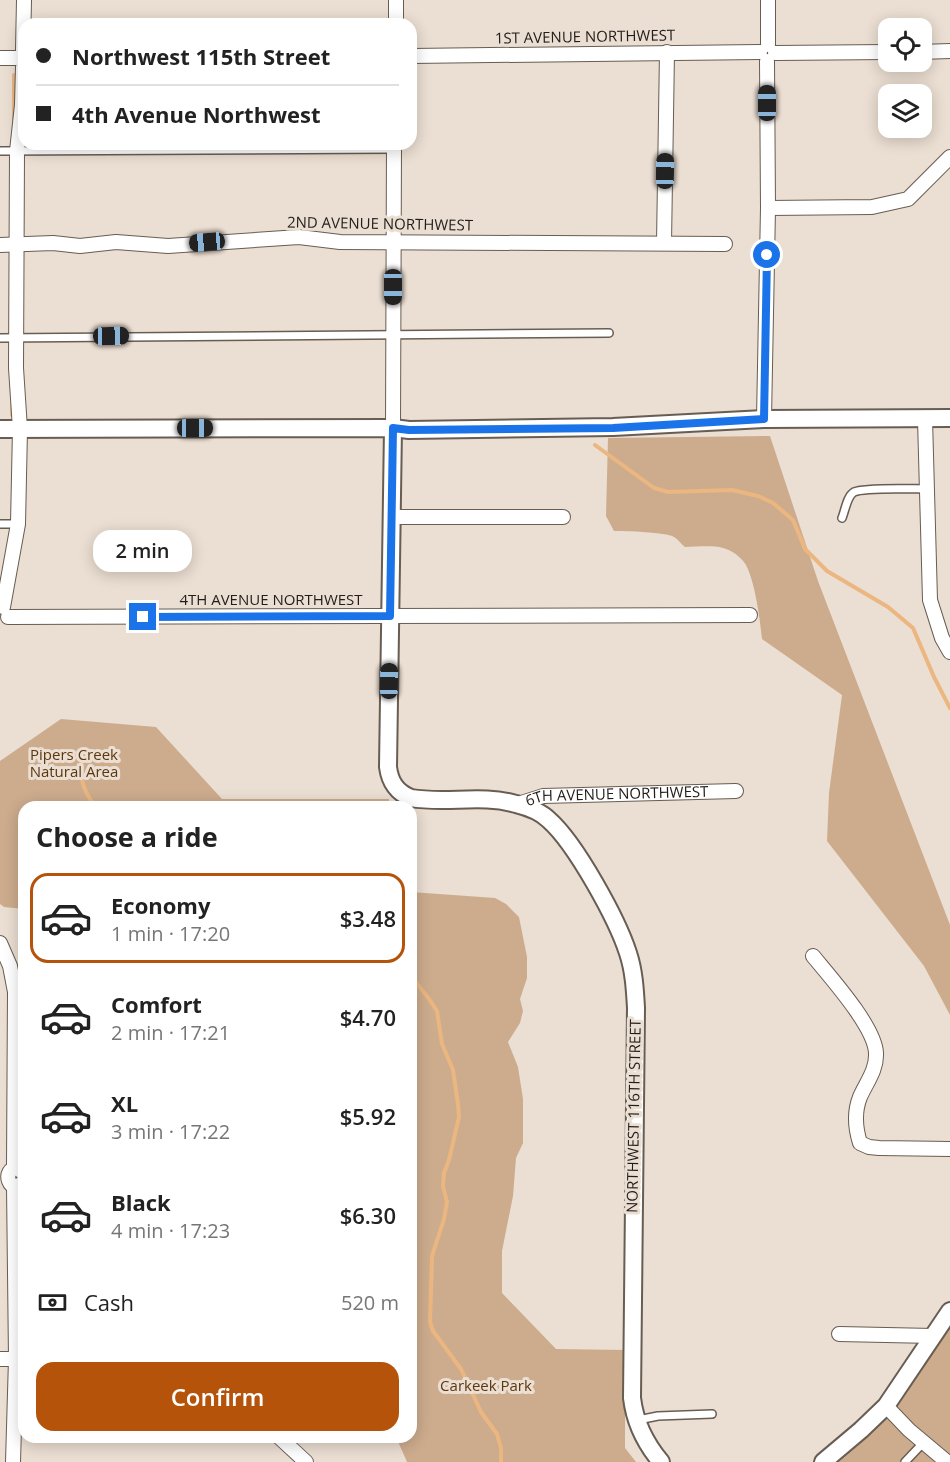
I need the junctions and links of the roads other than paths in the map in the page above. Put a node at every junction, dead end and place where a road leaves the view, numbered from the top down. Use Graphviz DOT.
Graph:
graph roads {
  1 [pos="24,0"];
  2 [pos="396,0"];
  3 [pos="768,0"];
  4 [pos="23,18"];
  5 [pos="396,18"];
  6 [pos="950,51"];
  7 [pos="667,52"];
  8 [pos="878,52"];
  9 [pos="932,52"];
  10 [pos="768,53"];
  11 [pos="417,56"];
  12 [pos="0,58"];
  13 [pos="18,59"];
  14 [pos="18,141"];
  15 [pos="168,150"];
  16 [pos="394,150"];
  17 [pos="0,151"];
  18 [pos="17,152"];
  19 [pos="950,157"];
  20 [pos="768,208"];
  21 [pos="393,242"];
  22 [pos="664,243"];
  23 [pos="725,244"];
  24 [pos="0,245"];
  25 [pos="17,245"];
  26 [pos="393,333"];
  27 [pos="609,333"];
  28 [pos="0,338"];
  29 [pos="17,338"];
  30 [pos="950,418"];
  31 [pos="764,419"];
  32 [pos="925,419"];
  33 [pos="393,428"];
  34 [pos="0,429"];
  35 [pos="20,429"];
  36 [pos="927,489"];
  37 [pos="392,517"];
  38 [pos="563,517"];
  39 [pos="842,518"];
  40 [pos="0,524"];
  41 [pos="18,524"];
  42 [pos="3,614"];
  43 [pos="750,615"];
  44 [pos="390,616"];
  45 [pos="950,652"];
  46 [pos="736,791"];
  47 [pos="518,804"];
  48 [pos="0,943"];
  49 [pos="813,956"];
  50 [pos="0,992"];
  51 [pos="15,992"];
  52 [pos="950,1149"];
  53 [pos="14,1178"];
  54 [pos="950,1311"];
  55 [pos="839,1334"];
  56 [pos="933,1336"];
  57 [pos="0,1359"];
  58 [pos="16,1359"];
  59 [pos="18,1394"];
  60 [pos="886,1406"];
  61 [pos="712,1414"];
  62 [pos="636,1420"];
  63 [pos="18,1438"];
  64 [pos="285,1443"];
  65 [pos="923,1443"];
  66 [pos="13,1462"];
  67 [pos="306,1462"];
  68 [pos="661,1462"];
  69 [pos="822,1462"];
  70 [pos="905,1462"];
  71 [pos="946,1462"];
  1 -- 4 [label="street"];
  2 -- 5 [label="street"];
  3 -- 10 [label="street"];
  6 -- 9 [label="street"];
  7 -- 10 [label="street, 1ST AVENUE NORTHWEST"];
  7 -- 11 [label="street, 1ST AVENUE NORTHWEST"];
  7 -- 22 [label="street"];
  8 -- 10 [label="street, 1ST AVENUE NORTHWEST"];
  10 -- 20 [label="street"];
  12 -- 13 [label="street"];
  14 -- 18 [label="street"];
  15 -- 18 [label="lane"];
  16 -- 21 [label="street"];
  17 -- 18 [label="lane"];
  18 -- 25 [label="street"];
  19 -- 20 [label="street"];
  20 -- 31 [label="street"];
  21 -- 22 [label="street, 2ND AVENUE NORTHWEST"];
  21 -- 25 [label="street, 2ND AVENUE NORTHWEST"];
  21 -- 26 [label="street"];
  22 -- 23 [label="street, 2ND AVENUE NORTHWEST"];
  24 -- 25 [label="street, 2ND AVENUE NORTHWEST"];
  25 -- 29 [label="street"];
  26 -- 27 [label="lane"];
  26 -- 29 [label="lane"];
  26 -- 33 [label="street"];
  28 -- 29 [label="lane"];
  29 -- 35 [label="street"];
  30 -- 32 [label="street"];
  31 -- 32 [label="street"];
  31 -- 33 [label="street"];
  32 -- 36 [label="street"];
  33 -- 35 [label="street"];
  33 -- 37 [label="street"];
  34 -- 35 [label="street"];
  35 -- 41 [label="street"];
  36 -- 39 [label="lane"];
  36 -- 45 [label="street"];
  37 -- 38 [label="street"];
  37 -- 44 [label="street"];
  40 -- 41 [label="lane"];
  41 -- 42 [label="street"];
  42 -- 44 [label="street, 4TH AVENUE NORTHWEST"];
  43 -- 44 [label="street, 4TH AVENUE NORTHWEST"];
  44 -- 47 [label="street, 6TH AVENUE NORTHWEST"];
  46 -- 47 [label="street, 6TH AVENUE NORTHWEST"];
  47 -- 62 [label="street, NORTHWEST 116TH STREET"];
  48 -- 51 [label="street"];
  49 -- 52 [label="street"];
  50 -- 51 [label="street"];
  51 -- 53 [label="street"];
  53 -- 58 [label="street"];
  54 -- 56 [label="street"];
  55 -- 56 [label="street"];
  56 -- 60 [label="street"];
  57 -- 58 [label="street"];
  58 -- 59 [label="street"];
  60 -- 65 [label="street"];
  60 -- 69 [label="street"];
  61 -- 62 [label="lane"];
  62 -- 68 [label="street, NORTHWEST 116TH STREET"];
  63 -- 66 [label="street"];
  64 -- 67 [label="street"];
  65 -- 70 [label="lane"];
  65 -- 71 [label="street"];
}
